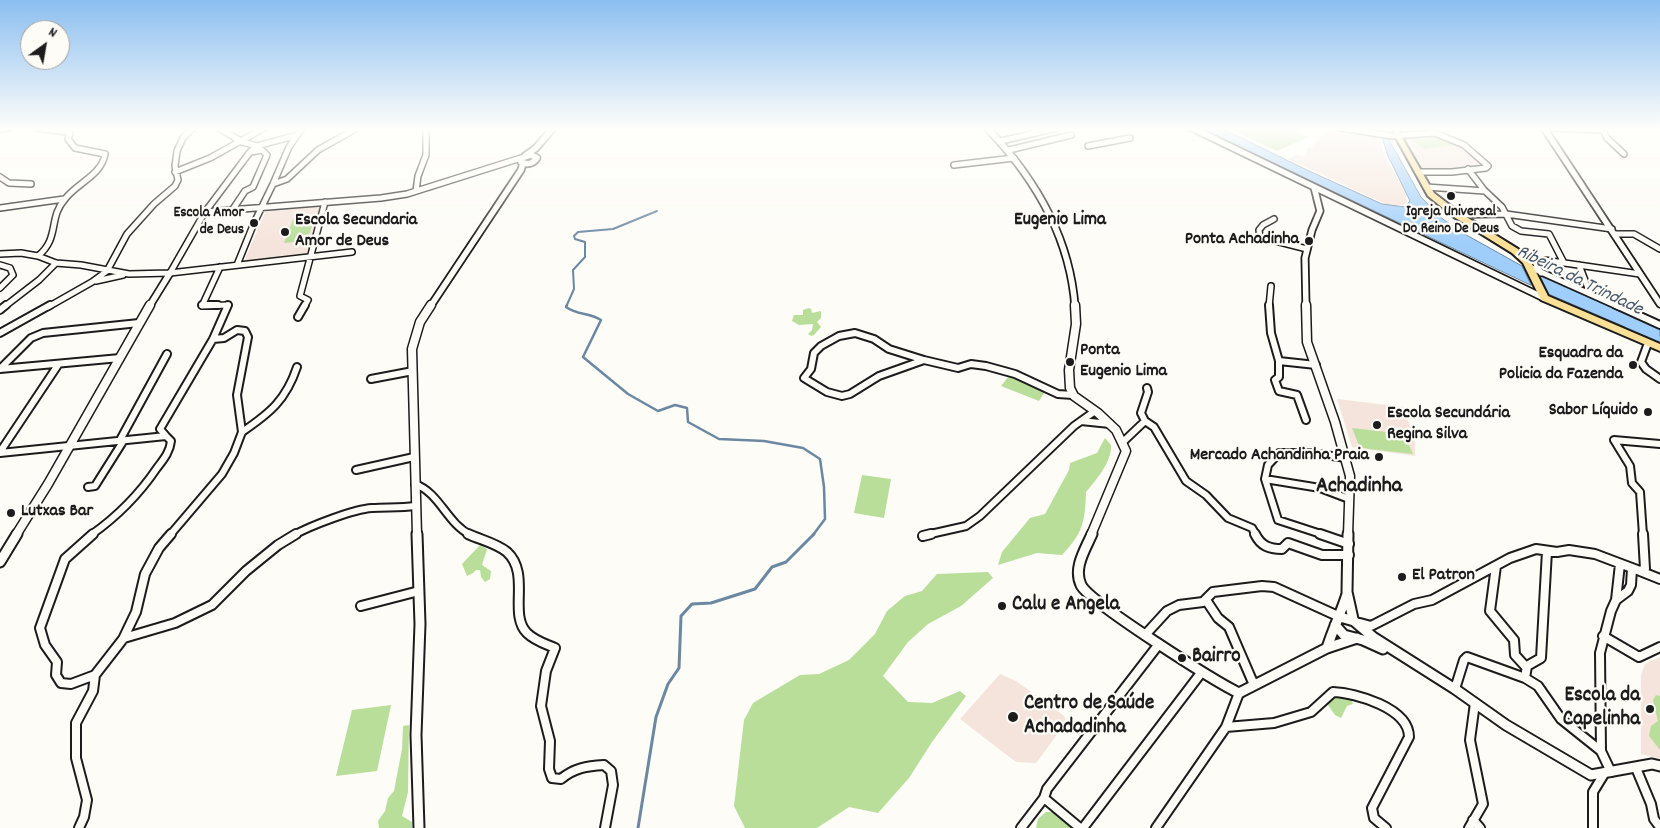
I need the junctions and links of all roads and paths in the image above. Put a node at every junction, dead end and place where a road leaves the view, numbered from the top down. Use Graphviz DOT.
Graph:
graph roads {
  1 [pos="100,167"];
  2 [pos="176,167"];
  3 [pos="189,167"];
  4 [pos="239,167"];
  5 [pos="262,167"];
  6 [pos="280,167"];
  7 [pos="302,167"];
  8 [pos="422,167"];
  9 [pos="498,167"];
  10 [pos="519,167"];
  11 [pos="1020,167"];
  12 [pos="1272,167"];
  13 [pos="1415,167"];
  14 [pos="1487,167"];
  15 [pos="1570,167"];
  16 [pos="1468,169"];
  17 [pos="175,172"];
  18 [pos="1418,172"];
  19 [pos="292,173"];
  20 [pos="277,174"];
  21 [pos="0,177"];
  22 [pos="31,184"];
  23 [pos="273,184"];
  24 [pos="1314,187"];
  25 [pos="1426,187"];
  26 [pos="1485,190"];
  27 [pos="416,191"];
  28 [pos="64,199"];
  29 [pos="325,202"];
  30 [pos="0,208"];
  31 [pos="261,208"];
  32 [pos="233,209"];
  33 [pos="205,212"];
  34 [pos="1506,214"];
  35 [pos="1456,215"];
  36 [pos="1274,219"];
  37 [pos="1614,231"];
  38 [pos="1307,248"];
  39 [pos="1660,249"];
  40 [pos="352,252"];
  41 [pos="0,254"];
  42 [pos="38,256"];
  43 [pos="311,257"];
  44 [pos="56,263"];
  45 [pos="1564,263"];
  46 [pos="0,265"];
  47 [pos="236,265"];
  48 [pos="1529,265"];
  49 [pos="1579,265"];
  50 [pos="220,267"];
  51 [pos="107,271"];
  52 [pos="170,273"];
  53 [pos="1540,273"];
  54 [pos="129,274"];
  55 [pos="1640,274"];
  56 [pos="92,282"];
  57 [pos="1271,286"];
  58 [pos="0,288"];
  59 [pos="1590,292"];
  60 [pos="1543,295"];
  61 [pos="1660,304"];
  62 [pos="0,310"];
  63 [pos="298,317"];
  64 [pos="139,323"];
  65 [pos="1660,325"];
  66 [pos="0,334"];
  67 [pos="213,338"];
  68 [pos="1648,343"];
  69 [pos="1660,348"];
  70 [pos="1660,352"];
  71 [pos="168,354"];
  72 [pos="120,358"];
  73 [pos="926,359"];
  74 [pos="1279,361"];
  75 [pos="58,365"];
  76 [pos="1316,365"];
  77 [pos="297,367"];
  78 [pos="0,369"];
  79 [pos="413,371"];
  80 [pos="371,379"];
  81 [pos="1660,379"];
  82 [pos="1147,388"];
  83 [pos="1073,395"];
  84 [pos="1095,411"];
  85 [pos="1306,420"];
  86 [pos="1081,421"];
  87 [pos="1145,421"];
  88 [pos="1110,424"];
  89 [pos="242,432"];
  90 [pos="166,436"];
  91 [pos="122,440"];
  92 [pos="1124,441"];
  93 [pos="71,444"];
  94 [pos="1660,444"];
  95 [pos="0,452"];
  96 [pos="414,457"];
  97 [pos="1346,458"];
  98 [pos="356,470"];
  99 [pos="1265,479"];
  100 [pos="415,484"];
  101 [pos="88,487"];
  102 [pos="1349,499"];
  103 [pos="415,506"];
  104 [pos="922,536"];
  105 [pos="1349,544"];
  106 [pos="1547,551"];
  107 [pos="1349,555"];
  108 [pos="2,558"];
  109 [pos="1620,564"];
  110 [pos="1496,566"];
  111 [pos="1636,570"];
  112 [pos="1660,579"];
  113 [pos="419,591"];
  114 [pos="1347,592"];
  115 [pos="1206,600"];
  116 [pos="1616,600"];
  117 [pos="361,606"];
  118 [pos="1338,621"];
  119 [pos="1357,627"];
  120 [pos="1145,634"];
  121 [pos="1603,636"];
  122 [pos="123,639"];
  123 [pos="1159,644"];
  124 [pos="1660,647"];
  125 [pos="1327,648"];
  126 [pos="1526,667"];
  127 [pos="1201,673"];
  128 [pos="96,675"];
  129 [pos="1525,678"];
  130 [pos="1254,685"];
  131 [pos="1455,689"];
  132 [pos="1239,693"];
  133 [pos="1476,703"];
  134 [pos="1226,727"];
  135 [pos="1601,751"];
  136 [pos="1660,766"];
  137 [pos="1636,768"];
  138 [pos="1607,773"];
  139 [pos="1044,798"];
  140 [pos="1470,824"];
  141 [pos="1660,827"];
  142 [pos="79,828"];
  143 [pos="419,828"];
  144 [pos="605,828"];
  145 [pos="1021,828"];
  146 [pos="1082,828"];
  147 [pos="1156,828"];
  148 [pos="1386,828"];
  149 [pos="1480,828"];
  150 [pos="1593,828"];
  1 -- 28 [label="street"];
  2 -- 17 [label="street"];
  3 -- 17 [label="street"];
  4 -- 33 [label="street"];
  5 -- 32 [label="street"];
  6 -- 20 [label="street"];
  7 -- 19 [label="street"];
  8 -- 27 [label="street"];
  9 -- 27 [label="street"];
  10 -- 79 [label="street"];
  11 -- 83 [label="street"];
  12 -- 24 [label="street"];
  13 -- 18 [label="main road"];
  14 -- 16 [label="street"];
  15 -- 37 [label="street"];
  16 -- 18 [label="street"];
  16 -- 26 [label="street"];
  17 -- 51 [label="street"];
  18 -- 25 [label="main road"];
  19 -- 20 [label="street"];
  19 -- 23 [label="street"];
  20 -- 23 [label="street"];
  21 -- 22 [label="street"];
  23 -- 31 [label="street"];
  24 -- 38 [label="street"];
  24 -- 60 [label="street"];
  25 -- 26 [label="street"];
  25 -- 35 [label="main road"];
  26 -- 34 [label="street"];
  27 -- 29 [label="street"];
  28 -- 30 [label="street"];
  28 -- 42 [label="street"];
  29 -- 31 [label="street"];
  29 -- 43 [label="street"];
  31 -- 32 [label="street"];
  31 -- 47 [label="street"];
  32 -- 33 [label="street"];
  33 -- 52 [label="street"];
  34 -- 35 [label="street"];
  34 -- 37 [label="street"];
  34 -- 45 [label="street"];
  35 -- 48 [label="main road"];
  36 -- 38 [label="street"];
  37 -- 39 [label="street"];
  37 -- 55 [label="street"];
  38 -- 76 [label="street"];
  40 -- 43 [label="street"];
  41 -- 42 [label="street"];
  42 -- 44 [label="street"];
  43 -- 47 [label="street"];
  43 -- 63 [label="street"];
  44 -- 51 [label="street"];
  44 -- 62 [label="street"];
  45 -- 49 [label="street"];
  45 -- 53 [label="street"];
  46 -- 58 [label="street"];
  47 -- 50 [label="street"];
  48 -- 53 [label="street"];
  48 -- 60 [label="main road"];
  49 -- 55 [label="street"];
  49 -- 59 [label="street"];
  50 -- 52 [label="street"];
  50 -- 67 [label="street"];
  51 -- 54 [label="street"];
  51 -- 56 [label="street"];
  52 -- 54 [label="street"];
  52 -- 64 [label="street"];
  53 -- 59 [label="street"];
  54 -- 56 [label="street"];
  55 -- 61 [label="street"];
  56 -- 66 [label="street"];
  57 -- 74 [label="street"];
  59 -- 65 [label="street"];
  60 -- 68 [label="main road"];
  64 -- 72 [label="street"];
  64 -- 78 [label="street"];
  67 -- 89 [label="street"];
  67 -- 90 [label="street"];
  68 -- 69 [label="main road"];
  68 -- 70 [label="main road"];
  68 -- 81 [label="street"];
  71 -- 91 [label="street"];
  72 -- 75 [label="street"];
  72 -- 93 [label="street"];
  73 -- 73 [label="street"];
  73 -- 83 [label="street"];
  74 -- 76 [label="street"];
  74 -- 85 [label="street"];
  75 -- 78 [label="street"];
  75 -- 95 [label="street"];
  76 -- 97 [label="street"];
  77 -- 89 [label="street"];
  79 -- 80 [label="street"];
  79 -- 96 [label="street"];
  82 -- 87 [label="street"];
  83 -- 84 [label="street"];
  84 -- 86 [label="street"];
  84 -- 88 [label="street"];
  86 -- 88 [label="street"];
  86 -- 104 [label="street"];
  87 -- 92 [label="street"];
  87 -- 107 [label="street"];
  88 -- 92 [label="street"];
  89 -- 122 [label="street"];
  90 -- 91 [label="street"];
  90 -- 128 [label="street"];
  91 -- 93 [label="street"];
  91 -- 101 [label="street"];
  92 -- 120 [label="street"];
  93 -- 95 [label="street"];
  93 -- 108 [label="street"];
  94 -- 111 [label="street"];
  96 -- 98 [label="street"];
  96 -- 100 [label="street"];
  97 -- 99 [label="street"];
  97 -- 102 [label="street"];
  99 -- 102 [label="street"];
  99 -- 105 [label="street"];
  100 -- 103 [label="street"];
  100 -- 144 [label="street"];
  102 -- 105 [label="street"];
  103 -- 113 [label="street"];
  103 -- 122 [label="street"];
  105 -- 107 [label="street"];
  106 -- 109 [label="street"];
  106 -- 110 [label="street"];
  106 -- 126 [label="street"];
  107 -- 114 [label="street"];
  109 -- 111 [label="street"];
  109 -- 116 [label="street"];
  110 -- 119 [label="street"];
  110 -- 126 [label="street"];
  111 -- 112 [label="street"];
  111 -- 116 [label="street"];
  113 -- 117 [label="street"];
  113 -- 143 [label="street"];
  114 -- 118 [label="street"];
  114 -- 119 [label="street"];
  115 -- 118 [label="street"];
  115 -- 120 [label="street"];
  115 -- 130 [label="street"];
  116 -- 121 [label="street"];
  118 -- 119 [label="street"];
  118 -- 119 [label="street"];
  118 -- 125 [label="street"];
  119 -- 125 [label="street"];
  119 -- 131 [label="street"];
  120 -- 123 [label="street"];
  121 -- 124 [label="street"];
  121 -- 135 [label="street"];
  122 -- 128 [label="street"];
  123 -- 127 [label="street"];
  123 -- 139 [label="street"];
  125 -- 130 [label="street"];
  126 -- 129 [label="street"];
  127 -- 132 [label="street"];
  127 -- 146 [label="street"];
  128 -- 142 [label="street"];
  129 -- 131 [label="street"];
  129 -- 135 [label="street"];
  130 -- 132 [label="street"];
  131 -- 133 [label="street"];
  132 -- 134 [label="street"];
  133 -- 138 [label="street"];
  133 -- 140 [label="street"];
  134 -- 147 [label="street"];
  134 -- 148 [label="street"];
  135 -- 138 [label="street"];
  136 -- 137 [label="street"];
  137 -- 138 [label="street"];
  137 -- 141 [label="street"];
  138 -- 150 [label="street"];
  139 -- 145 [label="street"];
  139 -- 146 [label="street"];
  140 -- 149 [label="street"];
}
